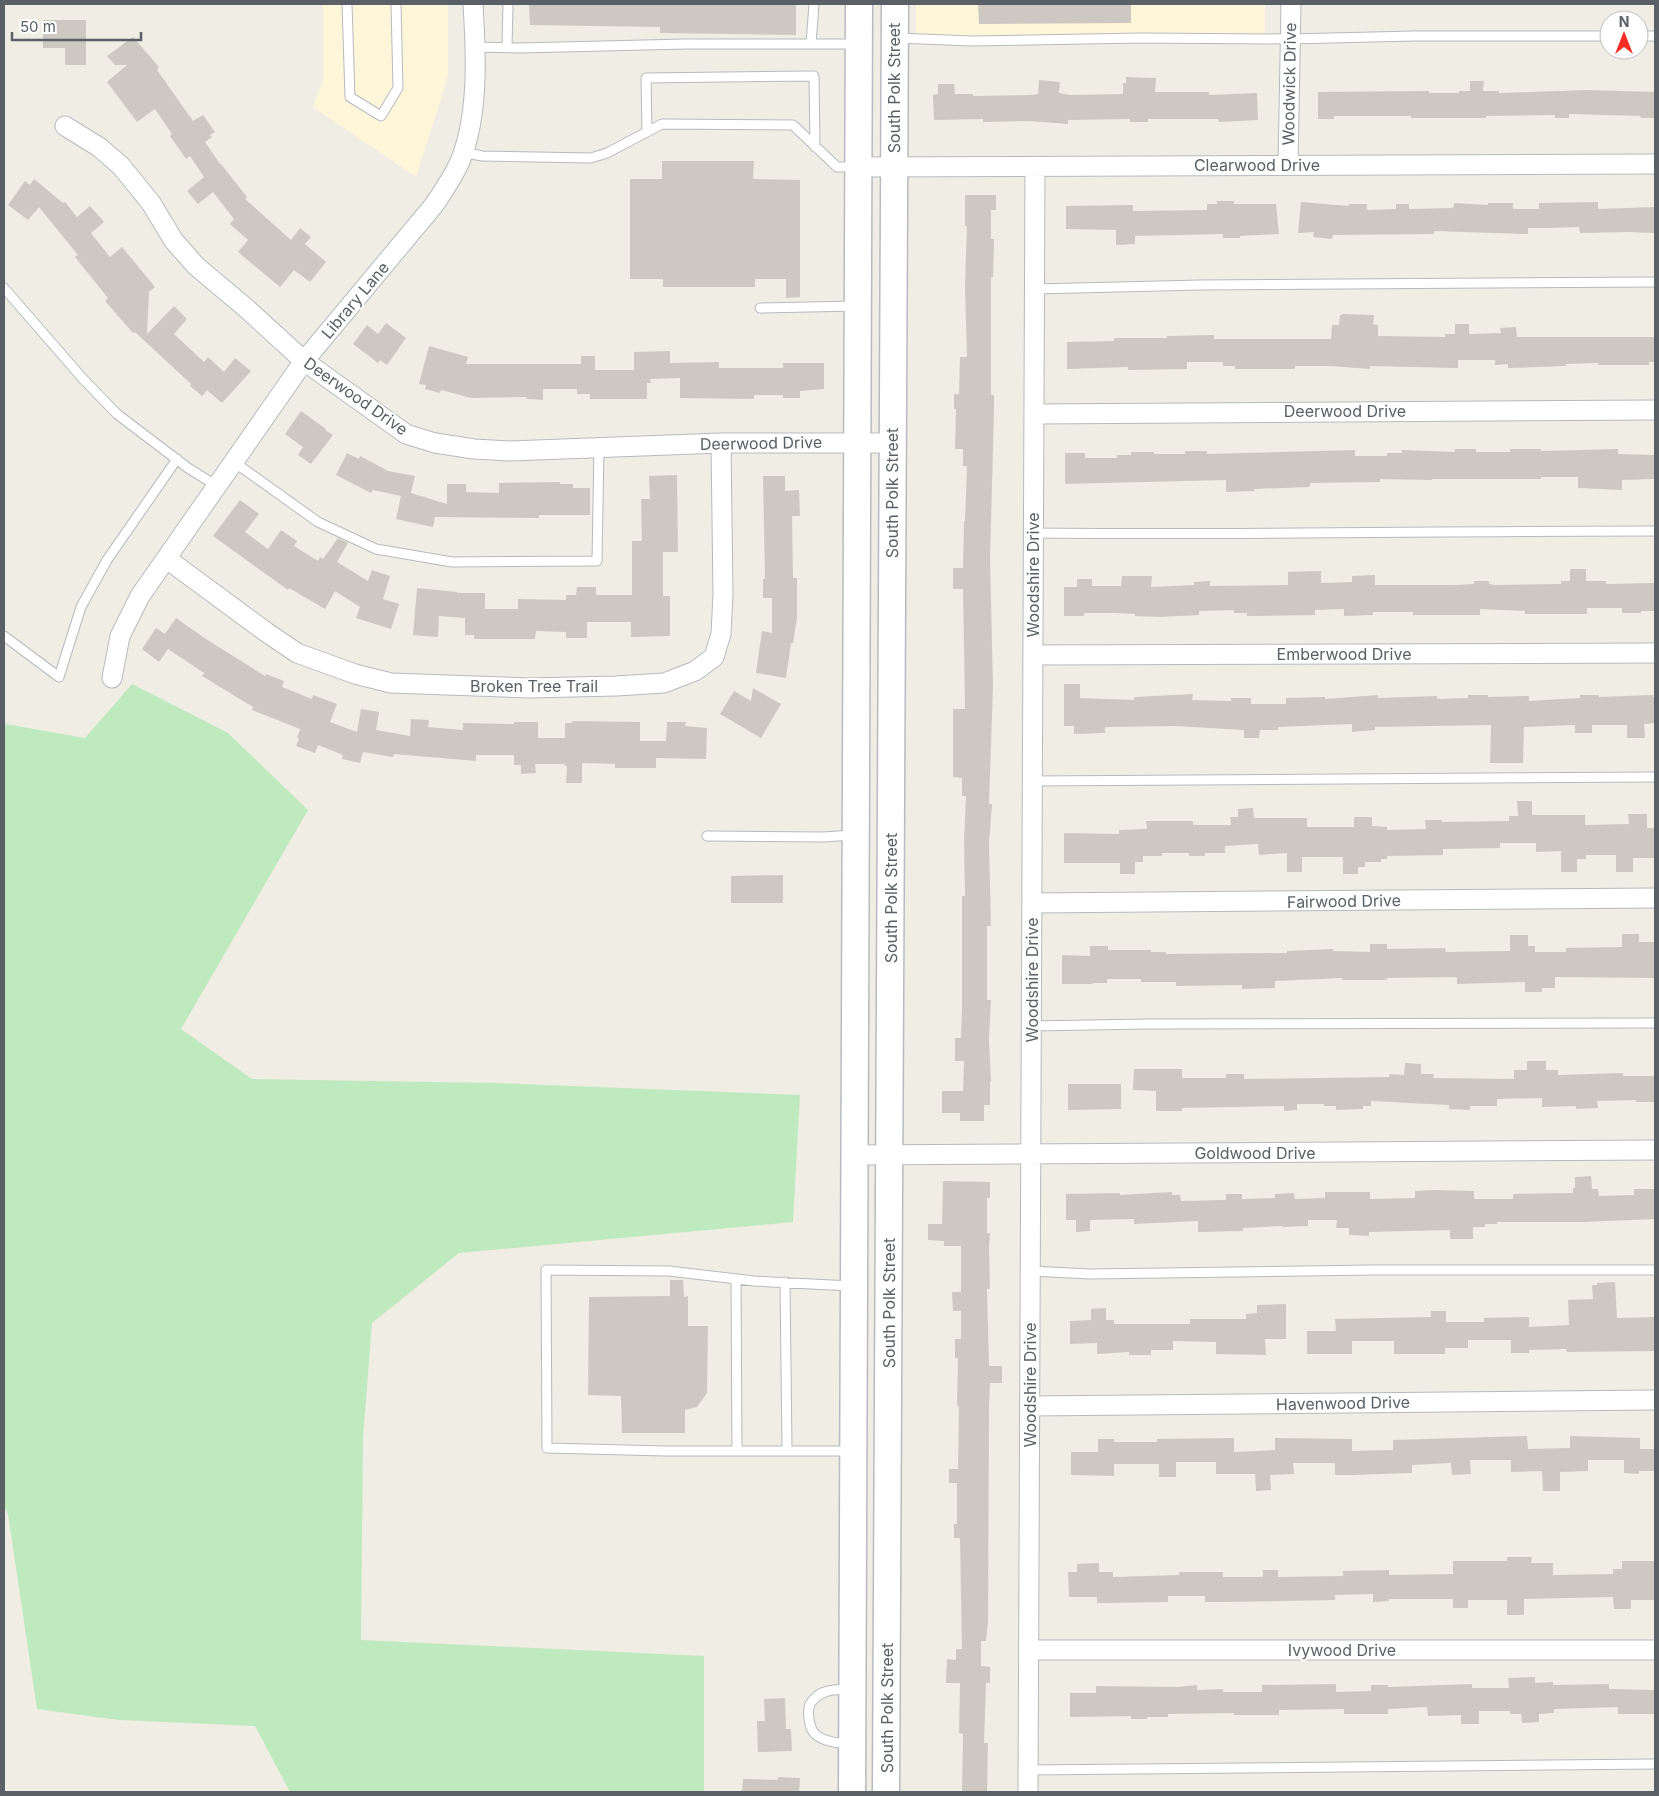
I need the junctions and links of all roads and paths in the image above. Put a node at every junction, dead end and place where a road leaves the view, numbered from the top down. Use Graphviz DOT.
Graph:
graph roads {
  1 [pos="347,4"];
  2 [pos="396,4"];
  3 [pos="473,4"];
  4 [pos="508,4"];
  5 [pos="814,4"];
  6 [pos="859,4"];
  7 [pos="895,4"];
  8 [pos="1290,4"];
  9 [pos="1599,36"];
  10 [pos="894,38"];
  11 [pos="1290,39"];
  12 [pos="811,44"];
  13 [pos="859,44"];
  14 [pos="474,46"];
  15 [pos="508,47"];
  16 [pos="65,126"];
  17 [pos="647,132"];
  18 [pos="815,147"];
  19 [pos="463,152"];
  20 [pos="1655,164"];
  21 [pos="1288,165"];
  22 [pos="894,166"];
  23 [pos="858,167"];
  24 [pos="1035,167"];
  25 [pos="1655,282"];
  26 [pos="4,288"];
  27 [pos="1035,288"];
  28 [pos="858,306"];
  29 [pos="760,308"];
  30 [pos="304,361"];
  31 [pos="1655,410"];
  32 [pos="1034,414"];
  33 [pos="857,442"];
  34 [pos="721,443"];
  35 [pos="892,443"];
  36 [pos="599,446"];
  37 [pos="177,459"];
  38 [pos="234,462"];
  39 [pos="217,486"];
  40 [pos="1655,531"];
  41 [pos="1034,532"];
  42 [pos="166,558"];
  43 [pos="4,636"];
  44 [pos="1655,653"];
  45 [pos="1033,655"];
  46 [pos="112,678"];
  47 [pos="1655,777"];
  48 [pos="1033,781"];
  49 [pos="856,835"];
  50 [pos="891,835"];
  51 [pos="707,836"];
  52 [pos="1655,898"];
  53 [pos="1032,903"];
  54 [pos="1655,1023"];
  55 [pos="1032,1026"];
  56 [pos="1655,1150"];
  57 [pos="1031,1154"];
  58 [pos="854,1155"];
  59 [pos="889,1155"];
  60 [pos="1655,1270"];
  61 [pos="1030,1271"];
  62 [pos="736,1278"];
  63 [pos="785,1282"];
  64 [pos="854,1286"];
  65 [pos="1655,1400"];
  66 [pos="1030,1406"];
  67 [pos="737,1450"];
  68 [pos="787,1450"];
  69 [pos="853,1451"];
  70 [pos="1029,1650"];
  71 [pos="1655,1650"];
  72 [pos="852,1689"];
  73 [pos="886,1690"];
  74 [pos="852,1744"];
  75 [pos="1655,1764"];
  76 [pos="1028,1770"];
  77 [pos="852,1792"];
  78 [pos="886,1792"];
  79 [pos="1028,1792"];
  1 -- 2 [label="lane"];
  3 -- 14 [label="street, Library Lane"];
  4 -- 15 [label="lane"];
  5 -- 12 [label="lane"];
  6 -- 13 [label="main road"];
  7 -- 10 [label="main road, South Polk Street"];
  8 -- 11 [label="street, Woodwick Drive"];
  9 -- 11 [label="lane"];
  10 -- 11 [label="lane"];
  10 -- 22 [label="main road, South Polk Street"];
  11 -- 21 [label="street, Woodwick Drive"];
  12 -- 13 [label="lane"];
  12 -- 15 [label="lane"];
  13 -- 23 [label="main road"];
  14 -- 15 [label="lane"];
  14 -- 19 [label="street, Library Lane"];
  16 -- 30 [label="street, Deerwood Drive"];
  17 -- 18 [label="lane"];
  17 -- 18 [label="lane"];
  17 -- 19 [label="lane"];
  18 -- 23 [label="lane"];
  19 -- 30 [label="street, Library Lane"];
  20 -- 21 [label="street, Clearwood Drive"];
  21 -- 24 [label="street, Clearwood Drive"];
  22 -- 23 [label="street, Clearwood Drive"];
  22 -- 24 [label="street, Clearwood Drive"];
  22 -- 35 [label="main road, South Polk Street"];
  23 -- 28 [label="main road"];
  24 -- 27 [label="street, Woodshire Drive"];
  25 -- 27 [label="lane"];
  26 -- 37 [label="lane"];
  27 -- 32 [label="street, Woodshire Drive"];
  28 -- 29 [label="lane"];
  28 -- 33 [label="main road"];
  30 -- 36 [label="street, Deerwood Drive"];
  30 -- 38 [label="street, Library Lane"];
  31 -- 32 [label="street, Deerwood Drive"];
  32 -- 41 [label="street, Woodshire Drive"];
  33 -- 34 [label="street, Deerwood Drive"];
  33 -- 35 [label="street, Deerwood Drive"];
  33 -- 49 [label="main road"];
  34 -- 36 [label="street, Deerwood Drive"];
  34 -- 42 [label="street, Broken Tree Trail"];
  35 -- 50 [label="main road, South Polk Street"];
  36 -- 38 [label="lane"];
  37 -- 39 [label="lane"];
  37 -- 43 [label="lane"];
  38 -- 39 [label="street, Library Lane"];
  39 -- 42 [label="street, Library Lane"];
  40 -- 41 [label="lane"];
  41 -- 45 [label="street, Woodshire Drive"];
  42 -- 46 [label="street, Library Lane"];
  44 -- 45 [label="street, Emberwood Drive"];
  45 -- 48 [label="street, Woodshire Drive"];
  47 -- 48 [label="lane"];
  48 -- 53 [label="street, Woodshire Drive"];
  49 -- 50 [label="main road"];
  49 -- 51 [label="lane"];
  49 -- 58 [label="main road"];
  50 -- 59 [label="main road, South Polk Street"];
  52 -- 53 [label="street, Fairwood Drive"];
  53 -- 55 [label="street, Woodshire Drive"];
  54 -- 55 [label="lane"];
  55 -- 57 [label="street, Woodshire Drive"];
  56 -- 57 [label="street, Goldwood Drive"];
  57 -- 59 [label="street, Goldwood Drive"];
  57 -- 61 [label="street, Woodshire Drive"];
  58 -- 59 [label="street, Goldwood Drive"];
  58 -- 64 [label="main road"];
  59 -- 73 [label="main road, South Polk Street"];
  60 -- 61 [label="lane"];
  61 -- 66 [label="street, Woodshire Drive"];
  62 -- 63 [label="lane"];
  62 -- 67 [label="lane"];
  62 -- 67 [label="lane"];
  63 -- 64 [label="lane"];
  63 -- 68 [label="lane"];
  64 -- 69 [label="main road"];
  65 -- 66 [label="street, Havenwood Drive"];
  66 -- 70 [label="street, Woodshire Drive"];
  67 -- 68 [label="lane"];
  68 -- 69 [label="lane"];
  69 -- 72 [label="main road"];
  70 -- 71 [label="street, Ivywood Drive"];
  70 -- 76 [label="street, Woodshire Drive"];
  72 -- 73 [label="main road"];
  72 -- 74 [label="main road"];
  72 -- 74 [label="lane"];
  73 -- 78 [label="main road, South Polk Street"];
  74 -- 77 [label="main road"];
  75 -- 76 [label="lane"];
  76 -- 79 [label="street, Woodshire Drive"];
}
